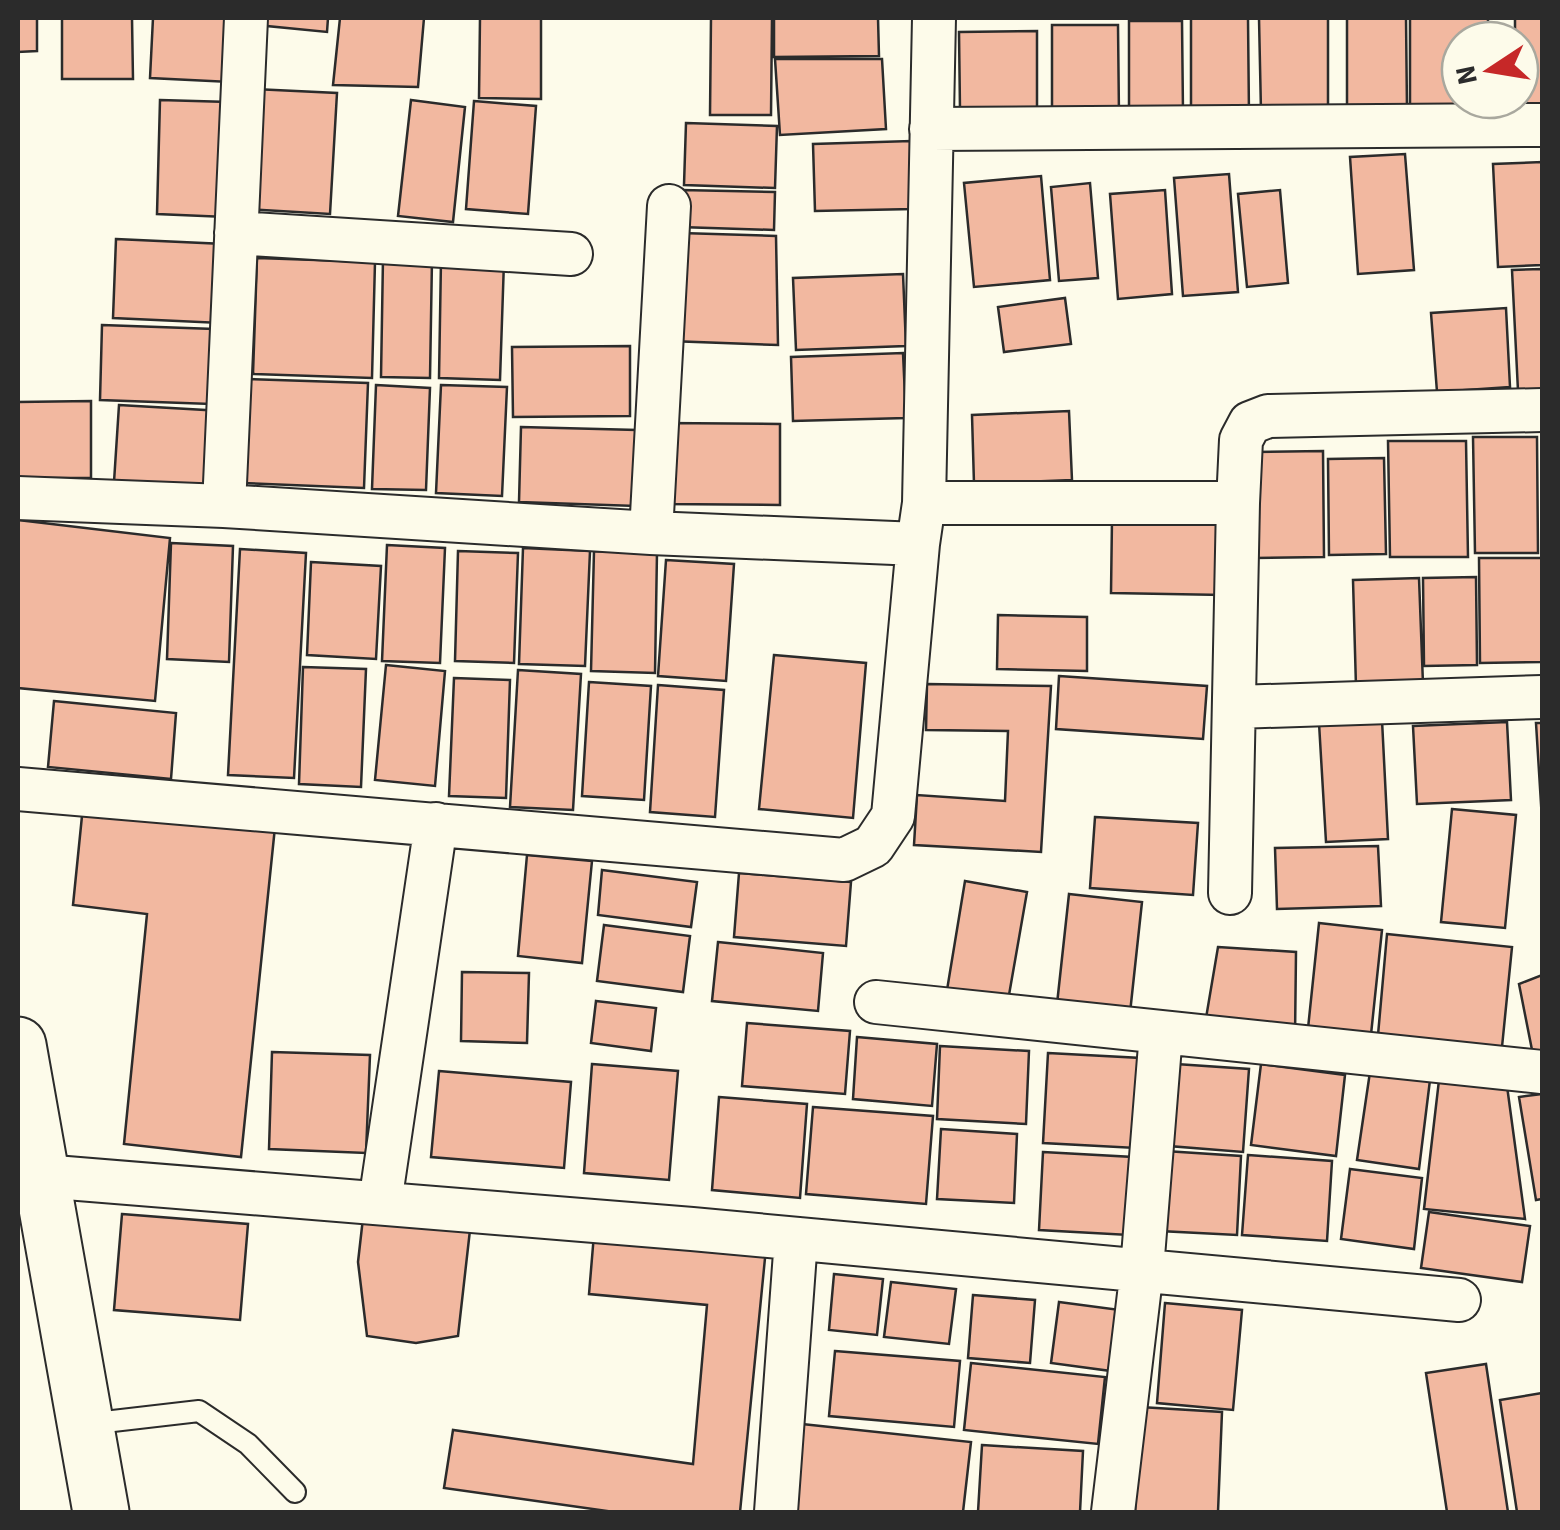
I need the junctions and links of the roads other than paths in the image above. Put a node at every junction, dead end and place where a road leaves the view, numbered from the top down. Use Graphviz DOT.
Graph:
graph roads {
  1 [pos="246,18"];
  2 [pos="934,18"];
  3 [pos="1542,125"];
  4 [pos="932,129"];
  5 [pos="670,206"];
  6 [pos="236,233"];
  7 [pos="571,254"];
  8 [pos="1542,410"];
  9 [pos="18,498"];
  10 [pos="1238,503"];
  11 [pos="224,506"];
  12 [pos="921,524"];
  13 [pos="651,533"];
  14 [pos="1542,697"];
  15 [pos="1236,708"];
  16 [pos="18,789"];
  17 [pos="436,824"];
  18 [pos="1230,893"];
  19 [pos="876,1002"];
  20 [pos="1161,1034"];
  21 [pos="18,1044"];
  22 [pos="1542,1072"];
  23 [pos="42,1176"];
  24 [pos="380,1203"];
  25 [pos="796,1239"];
  26 [pos="1142,1269"];
  27 [pos="1459,1300"];
  28 [pos="85,1424"];
  29 [pos="295,1492"];
  30 [pos="101,1512"];
  31 [pos="776,1512"];
  32 [pos="1113,1512"];
  1 -- 6 [label="street"];
  2 -- 4 [label="street"];
  3 -- 4 [label="street"];
  4 -- 12 [label="street"];
  5 -- 13 [label="street"];
  6 -- 7 [label="street"];
  6 -- 11 [label="street"];
  8 -- 10 [label="street"];
  9 -- 11 [label="street"];
  10 -- 12 [label="street"];
  10 -- 15 [label="street"];
  11 -- 13 [label="street"];
  12 -- 13 [label="street"];
  12 -- 17 [label="street"];
  14 -- 15 [label="street"];
  15 -- 18 [label="street"];
  16 -- 17 [label="street"];
  17 -- 24 [label="street"];
  19 -- 20 [label="street"];
  20 -- 22 [label="street"];
  20 -- 26 [label="street"];
  21 -- 23 [label="street"];
  23 -- 24 [label="street"];
  23 -- 28 [label="street"];
  24 -- 25 [label="street"];
  25 -- 26 [label="street"];
  25 -- 31 [label="street"];
  26 -- 27 [label="street"];
  26 -- 32 [label="street"];
  28 -- 29 [label="lane"];
  28 -- 30 [label="street"];
}
